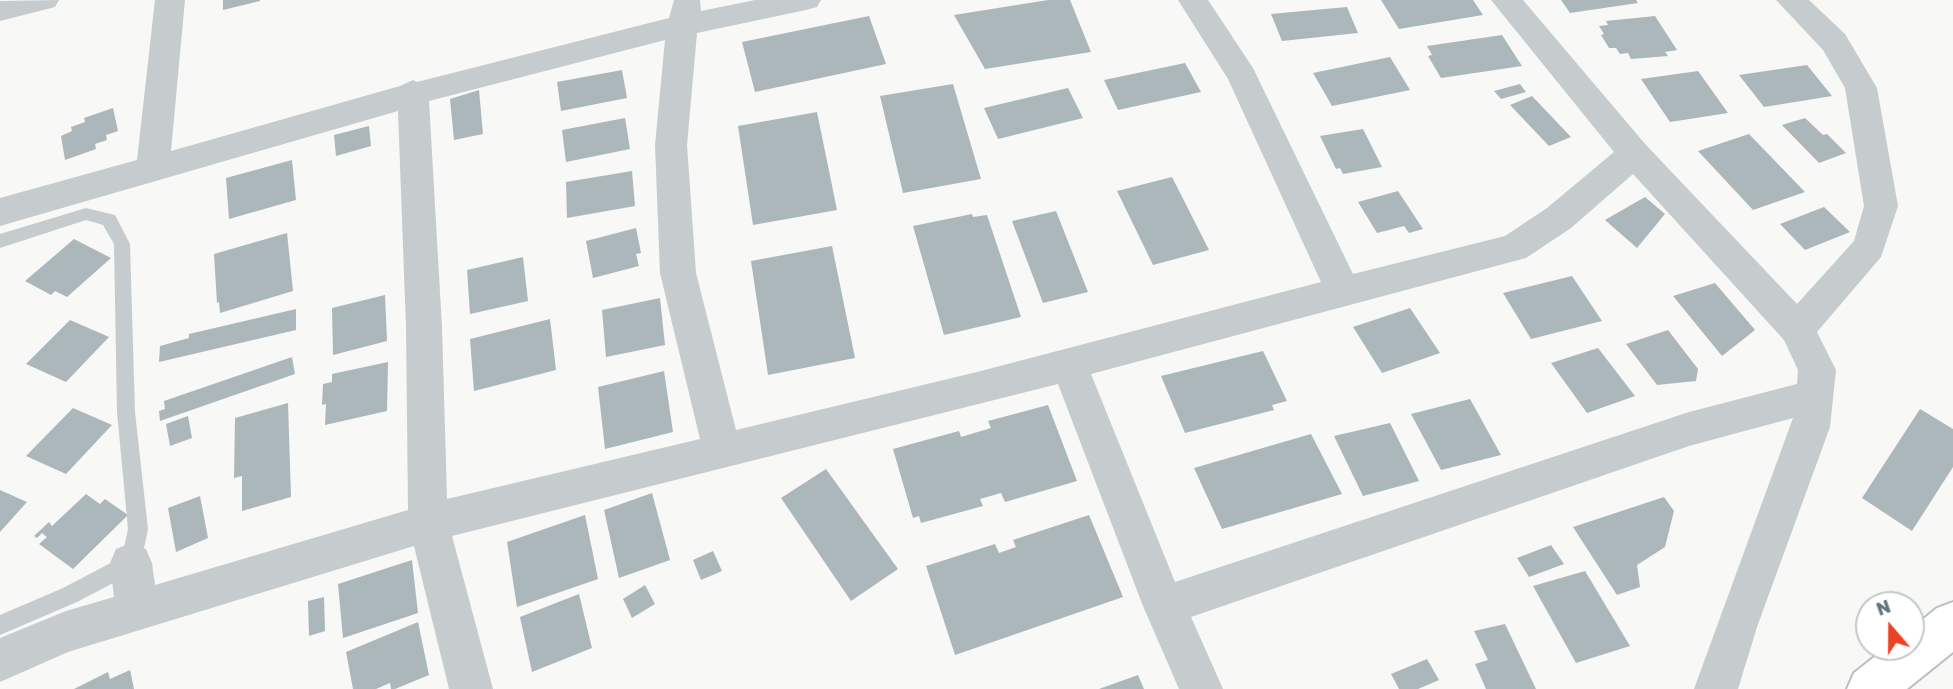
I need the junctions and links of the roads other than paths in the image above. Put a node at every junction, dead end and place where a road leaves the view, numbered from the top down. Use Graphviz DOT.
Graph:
graph roads {
  1 [pos="44,0"];
  2 [pos="170,0"];
  3 [pos="806,0"];
  4 [pos="1193,0"];
  5 [pos="1506,0"];
  6 [pos="1791,0"];
  7 [pos="0,11"];
  8 [pos="685,12"];
  9 [pos="413,92"];
  10 [pos="1634,154"];
  11 [pos="153,168"];
  12 [pos="0,212"];
  13 [pos="0,240"];
  14 [pos="1343,291"];
  15 [pos="1797,330"];
  16 [pos="1069,365"];
  17 [pos="1814,396"];
  18 [pos="722,451"];
  19 [pos="428,523"];
  20 [pos="131,563"];
  21 [pos="1164,606"];
  22 [pos="137,610"];
  23 [pos="1953,624"];
  24 [pos="0,625"];
  25 [pos="0,660"];
  26 [pos="471,689"];
  27 [pos="1201,689"];
  28 [pos="1716,689"];
  29 [pos="1870,689"];
  1 -- 7 [label="street"];
  2 -- 11 [label="street"];
  3 -- 8 [label="street"];
  4 -- 14 [label="street"];
  5 -- 10 [label="street"];
  6 -- 15 [label="street"];
  8 -- 9 [label="street"];
  8 -- 18 [label="street"];
  9 -- 11 [label="street"];
  9 -- 19 [label="street"];
  10 -- 14 [label="street"];
  10 -- 15 [label="street"];
  11 -- 12 [label="street"];
  13 -- 20 [label="lane"];
  14 -- 16 [label="street"];
  15 -- 17 [label="street"];
  16 -- 18 [label="street"];
  16 -- 21 [label="street"];
  17 -- 21 [label="street"];
  17 -- 28 [label="street"];
  18 -- 19 [label="street"];
  19 -- 22 [label="street"];
  19 -- 26 [label="street"];
  20 -- 22 [label="street"];
  20 -- 24 [label="lane"];
  21 -- 27 [label="street"];
  22 -- 25 [label="street"];
  23 -- 29 [label="main road"];
}
